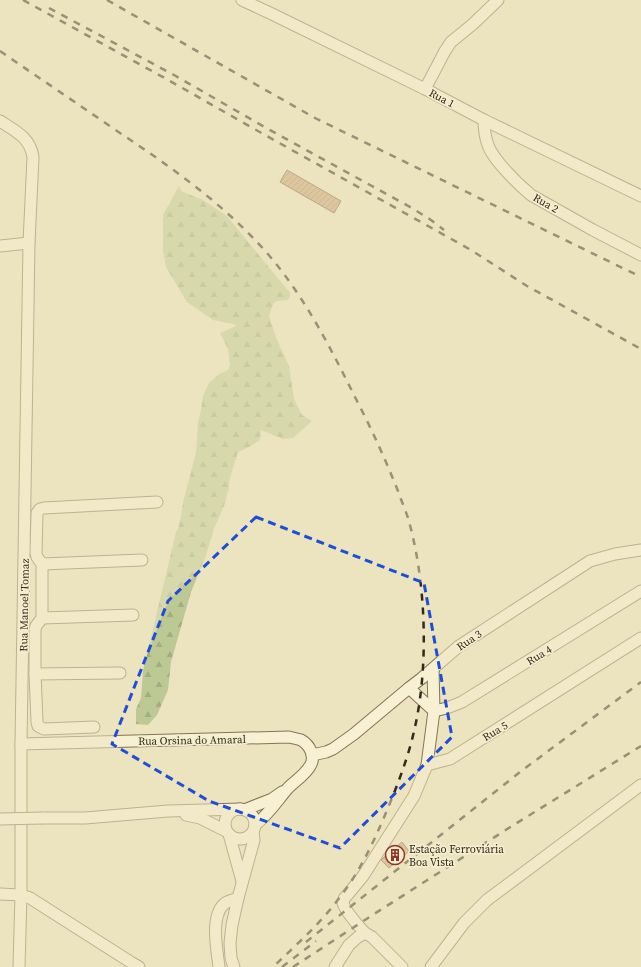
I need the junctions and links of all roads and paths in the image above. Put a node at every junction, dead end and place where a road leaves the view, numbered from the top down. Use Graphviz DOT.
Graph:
graph roads {
  1 [pos="242,0"];
  2 [pos="498,0"];
  3 [pos="425,89"];
  4 [pos="484,120"];
  5 [pos="0,121"];
  6 [pos="641,196"];
  7 [pos="29,243"];
  8 [pos="0,246"];
  9 [pos="641,255"];
  10 [pos="157,502"];
  11 [pos="641,550"];
  12 [pos="142,560"];
  13 [pos="42,564"];
  14 [pos="641,591"];
  15 [pos="23,603"];
  16 [pos="42,604"];
  17 [pos="133,615"];
  18 [pos="42,618"];
  19 [pos="641,638"];
  20 [pos="432,669"];
  21 [pos="35,674"];
  22 [pos="120,674"];
  23 [pos="409,688"];
  24 [pos="434,711"];
  25 [pos="94,727"];
  26 [pos="22,744"];
  27 [pos="312,755"];
  28 [pos="427,765"];
  29 [pos="641,785"];
  30 [pos="290,787"];
  31 [pos="242,810"];
  32 [pos="168,811"];
  33 [pos="0,819"];
  34 [pos="254,828"];
  35 [pos="228,833"];
  36 [pos="242,882"];
  37 [pos="0,894"];
  38 [pos="21,895"];
  39 [pos="238,898"];
  40 [pos="365,933"];
  41 [pos="19,967"];
  42 [pos="139,967"];
  43 [pos="219,967"];
  44 [pos="234,967"];
  45 [pos="335,967"];
  46 [pos="402,967"];
  47 [pos="431,967"];
  1 -- 3 [label="street, Rua 1"];
  2 -- 3 [label="street"];
  3 -- 4 [label="street, Rua 1"];
  4 -- 6 [label="street, Rua 1"];
  4 -- 9 [label="street, Rua 2"];
  5 -- 7 [label="street, Rua Manoel Tomaz"];
  7 -- 8 [label="street"];
  7 -- 15 [label="street, Rua Manoel Tomaz"];
  10 -- 13 [label="street"];
  11 -- 20 [label="street, Rua 3"];
  12 -- 13 [label="street"];
  13 -- 16 [label="street"];
  14 -- 24 [label="street, Rua 4"];
  15 -- 16 [label="street"];
  15 -- 26 [label="street, Rua Manoel Tomaz"];
  16 -- 18 [label="street"];
  17 -- 18 [label="street"];
  18 -- 21 [label="street"];
  19 -- 28 [label="street, Rua 5"];
  20 -- 23 [label="street, Rua 3"];
  20 -- 24 [label="street"];
  21 -- 22 [label="street"];
  21 -- 25 [label="street"];
  23 -- 24 [label="street"];
  23 -- 27 [label="street, Rua 3"];
  24 -- 28 [label="street"];
  26 -- 27 [label="street, Rua Orsina do Amaral"];
  26 -- 38 [label="street, Rua Manoel Tomaz"];
  27 -- 30 [label="street"];
  28 -- 40 [label="street"];
  29 -- 47 [label="street"];
  30 -- 31 [label="street"];
  30 -- 34 [label="street"];
  31 -- 32 [label="street"];
  31 -- 34 [label="street"];
  31 -- 35 [label="street"];
  32 -- 33 [label="street, bridge"];
  32 -- 35 [label="street"];
  34 -- 35 [label="street"];
  34 -- 36 [label="street"];
  35 -- 36 [label="street"];
  36 -- 39 [label="street"];
  37 -- 38 [label="street"];
  38 -- 41 [label="street, Rua Manoel Tomaz"];
  38 -- 42 [label="street"];
  39 -- 43 [label="street"];
  39 -- 44 [label="street"];
  40 -- 45 [label="street"];
  40 -- 46 [label="street"];
}
